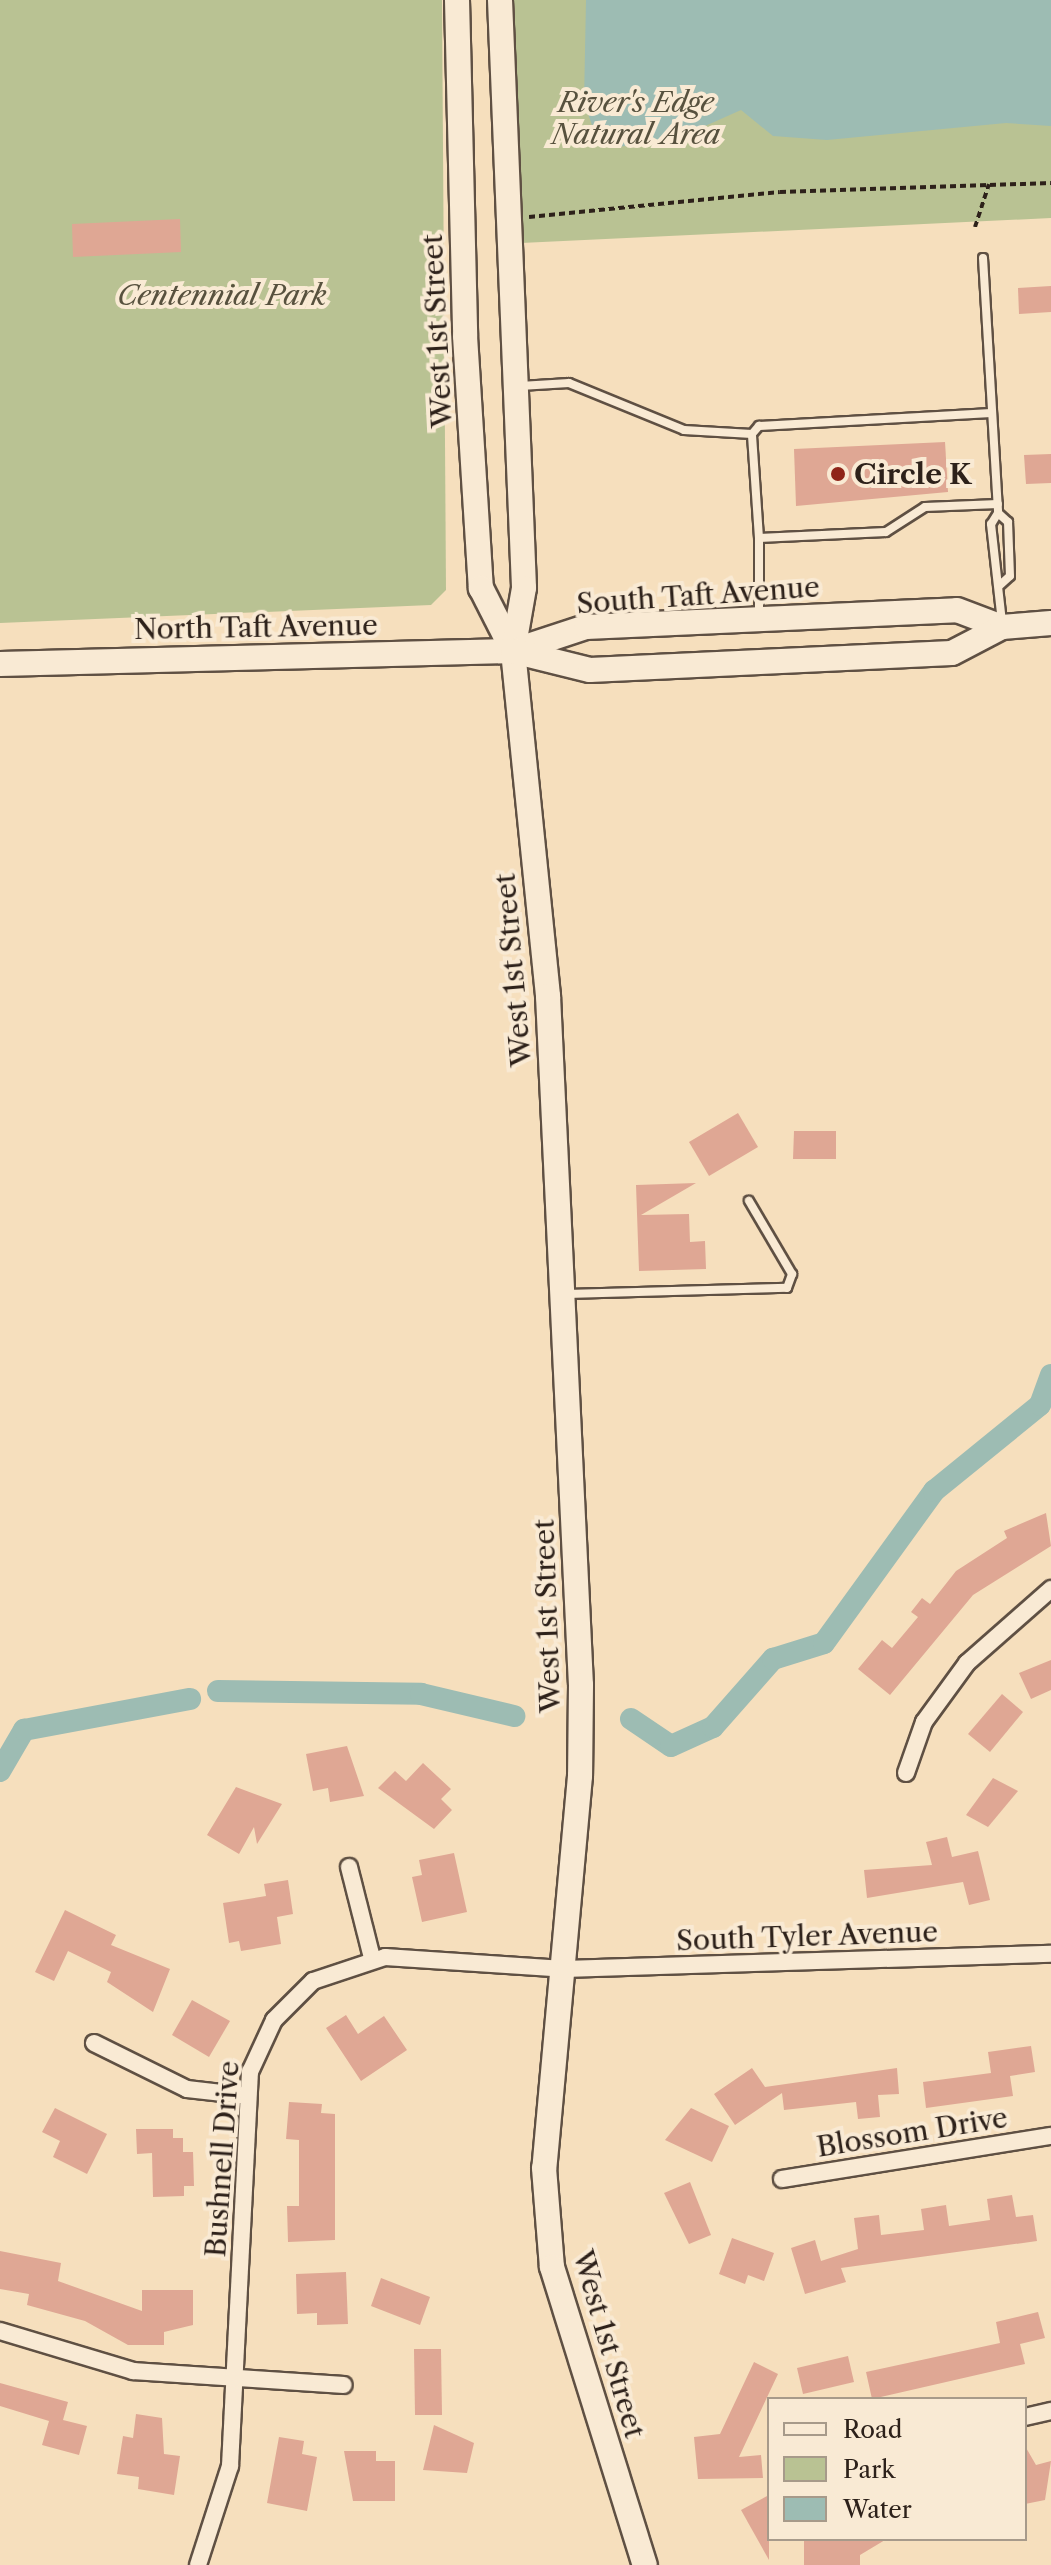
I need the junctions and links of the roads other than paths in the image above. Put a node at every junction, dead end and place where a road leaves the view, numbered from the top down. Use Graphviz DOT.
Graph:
graph roads {
  1 [pos="457,0"];
  2 [pos="500,0"];
  3 [pos="983,258"];
  4 [pos="520,386"];
  5 [pos="992,413"];
  6 [pos="752,434"];
  7 [pos="998,509"];
  8 [pos="759,538"];
  9 [pos="1000,585"];
  10 [pos="759,619"];
  11 [pos="1051,623"];
  12 [pos="1002,627"];
  13 [pos="513,651"];
  14 [pos="0,664"];
  15 [pos="749,1201"];
  16 [pos="562,1295"];
  17 [pos="1051,1589"];
  18 [pos="906,1773"];
  19 [pos="349,1867"];
  20 [pos="1051,1954"];
  21 [pos="372,1958"];
  22 [pos="564,1969"];
  23 [pos="94,2043"];
  24 [pos="248,2096"];
  25 [pos="1051,2136"];
  26 [pos="782,2179"];
  27 [pos="0,2331"];
  28 [pos="235,2376"];
  29 [pos="344,2385"];
  30 [pos="1051,2411"];
  31 [pos="1027,2417"];
  32 [pos="198,2565"];
  33 [pos="645,2565"];
  1 -- 13 [label="main road, West 1st Street"];
  2 -- 4 [label="main road, West 1st Street"];
  3 -- 5 [label="lane"];
  4 -- 6 [label="lane"];
  4 -- 13 [label="main road, West 1st Street"];
  5 -- 6 [label="lane"];
  5 -- 7 [label="lane"];
  6 -- 8 [label="lane"];
  7 -- 8 [label="lane"];
  7 -- 9 [label="lane"];
  7 -- 9 [label="lane"];
  8 -- 10 [label="lane"];
  9 -- 12 [label="lane"];
  10 -- 12 [label="main road, South Taft Avenue"];
  10 -- 13 [label="main road, South Taft Avenue"];
  11 -- 12 [label="main road, South Taft Avenue"];
  12 -- 13 [label="main road, South Taft Avenue"];
  13 -- 14 [label="main road, North Taft Avenue"];
  13 -- 16 [label="main road, West 1st Street"];
  15 -- 16 [label="lane"];
  16 -- 22 [label="main road, West 1st Street"];
  17 -- 18 [label="street"];
  19 -- 21 [label="street"];
  20 -- 22 [label="street, South Tyler Avenue"];
  21 -- 22 [label="street, Bushnell Drive"];
  21 -- 24 [label="street, Bushnell Drive"];
  22 -- 33 [label="main road, West 1st Street"];
  23 -- 24 [label="street"];
  24 -- 28 [label="street, Bushnell Drive"];
  25 -- 26 [label="street, Blossom Drive"];
  27 -- 28 [label="street"];
  28 -- 29 [label="street"];
  28 -- 32 [label="street, Bushnell Drive"];
  30 -- 31 [label="street"];
}
